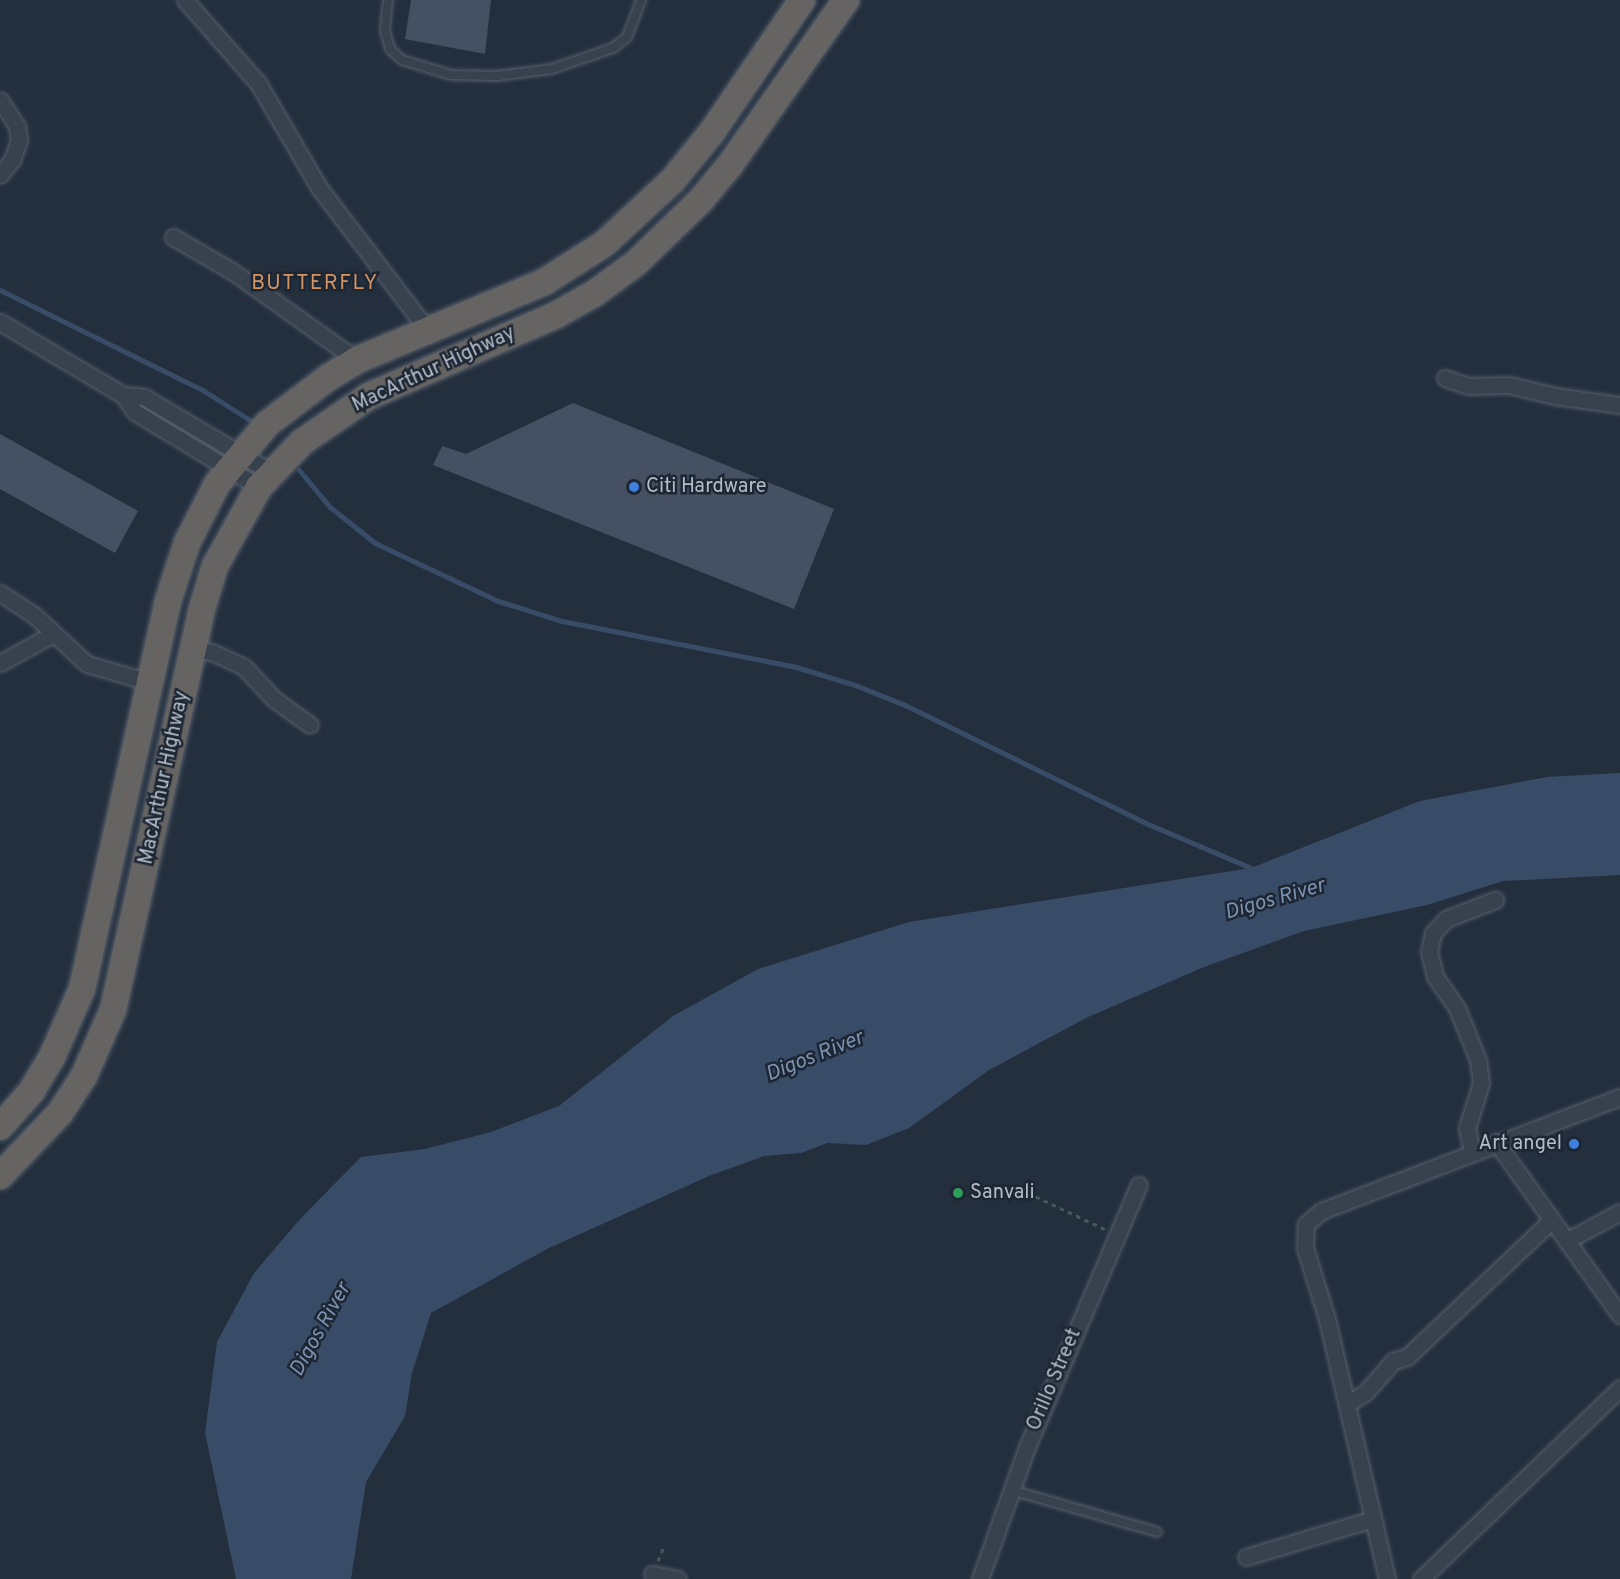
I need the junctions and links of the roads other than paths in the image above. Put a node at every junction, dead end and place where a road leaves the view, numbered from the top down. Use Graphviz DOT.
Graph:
graph roads {
  1 [pos="185,0"];
  2 [pos="388,0"];
  3 [pos="641,0"];
  4 [pos="802,0"];
  5 [pos="846,0"];
  6 [pos="1,102"];
  7 [pos="0,176"];
  8 [pos="173,237"];
  9 [pos="0,322"];
  10 [pos="428,331"];
  11 [pos="357,360"];
  12 [pos="1445,378"];
  13 [pos="1620,405"];
  14 [pos="233,462"];
  15 [pos="265,480"];
  16 [pos="0,593"];
  17 [pos="53,633"];
  18 [pos="192,650"];
  19 [pos="0,663"];
  20 [pos="149,682"];
  21 [pos="310,725"];
  22 [pos="1495,900"];
  23 [pos="1620,1097"];
  24 [pos="0,1127"];
  25 [pos="1496,1142"];
  26 [pos="1472,1152"];
  27 [pos="0,1176"];
  28 [pos="1139,1185"];
  29 [pos="1620,1212"];
  30 [pos="1551,1221"];
  31 [pos="1566,1241"];
  32 [pos="1620,1316"];
  33 [pos="1620,1388"];
  34 [pos="1347,1404"];
  35 [pos="1011,1490"];
  36 [pos="1373,1519"];
  37 [pos="1157,1532"];
  38 [pos="1246,1557"];
  39 [pos="652,1574"];
  40 [pos="678,1579"];
  41 [pos="980,1579"];
  42 [pos="1387,1579"];
  43 [pos="1421,1579"];
  1 -- 10 [label="street"];
  2 -- 3 [label="lane"];
  4 -- 10 [label="highway, MacArthur Highway"];
  5 -- 15 [label="highway, MacArthur Highway"];
  6 -- 7 [label="street"];
  8 -- 11 [label="street"];
  9 -- 14 [label="street"];
  10 -- 11 [label="highway, MacArthur Highway"];
  11 -- 14 [label="highway, MacArthur Highway"];
  12 -- 13 [label="street"];
  14 -- 15 [label="street"];
  14 -- 20 [label="highway, MacArthur Highway"];
  15 -- 18 [label="highway, MacArthur Highway"];
  16 -- 17 [label="street"];
  17 -- 19 [label="street"];
  17 -- 20 [label="street"];
  18 -- 21 [label="street"];
  18 -- 27 [label="highway, MacArthur Highway"];
  20 -- 24 [label="highway, MacArthur Highway"];
  22 -- 26 [label="street"];
  23 -- 25 [label="street"];
  25 -- 26 [label="street"];
  25 -- 30 [label="street"];
  26 -- 34 [label="street"];
  28 -- 35 [label="street, Orillo Street"];
  29 -- 31 [label="street"];
  30 -- 31 [label="street"];
  30 -- 34 [label="street"];
  31 -- 32 [label="street"];
  33 -- 43 [label="street"];
  34 -- 36 [label="street"];
  35 -- 37 [label="lane"];
  35 -- 41 [label="street, Orillo Street"];
  36 -- 38 [label="street"];
  36 -- 42 [label="street"];
  39 -- 40 [label="street"];
}
